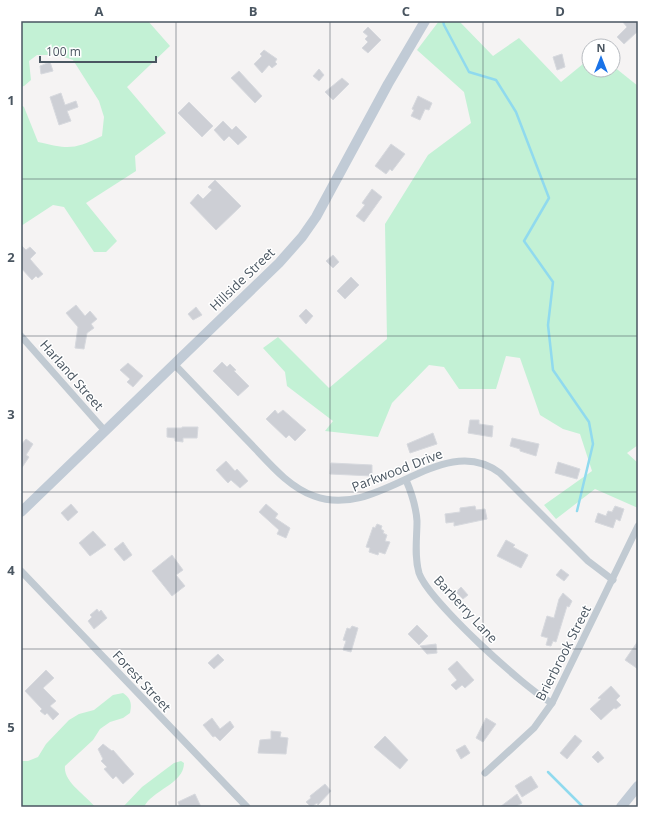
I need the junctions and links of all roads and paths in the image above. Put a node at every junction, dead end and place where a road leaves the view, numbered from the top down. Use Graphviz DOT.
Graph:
graph roads {
  1 [pos="425,21"];
  2 [pos="21,336"];
  3 [pos="174,364"];
  4 [pos="105,430"];
  5 [pos="406,480"];
  6 [pos="21,512"];
  7 [pos="638,526"];
  8 [pos="21,571"];
  9 [pos="613,580"];
  10 [pos="552,704"];
  11 [pos="485,772"];
  12 [pos="638,786"];
  13 [pos="246,807"];
  14 [pos="621,807"];
  1 -- 3 [label="street, Hillside Street"];
  2 -- 4 [label="street, Harland Street"];
  3 -- 4 [label="street, Hillside Street"];
  3 -- 5 [label="street, Parkwood Drive"];
  4 -- 6 [label="street, Hillside Street"];
  5 -- 9 [label="street, Parkwood Drive"];
  5 -- 10 [label="street, Barberry Lane"];
  7 -- 9 [label="street, Brierbrook Street"];
  8 -- 13 [label="street, Forest Street"];
  9 -- 10 [label="street, Brierbrook Street"];
  10 -- 11 [label="street, Brierbrook Street"];
  12 -- 14 [label="street"];
}
